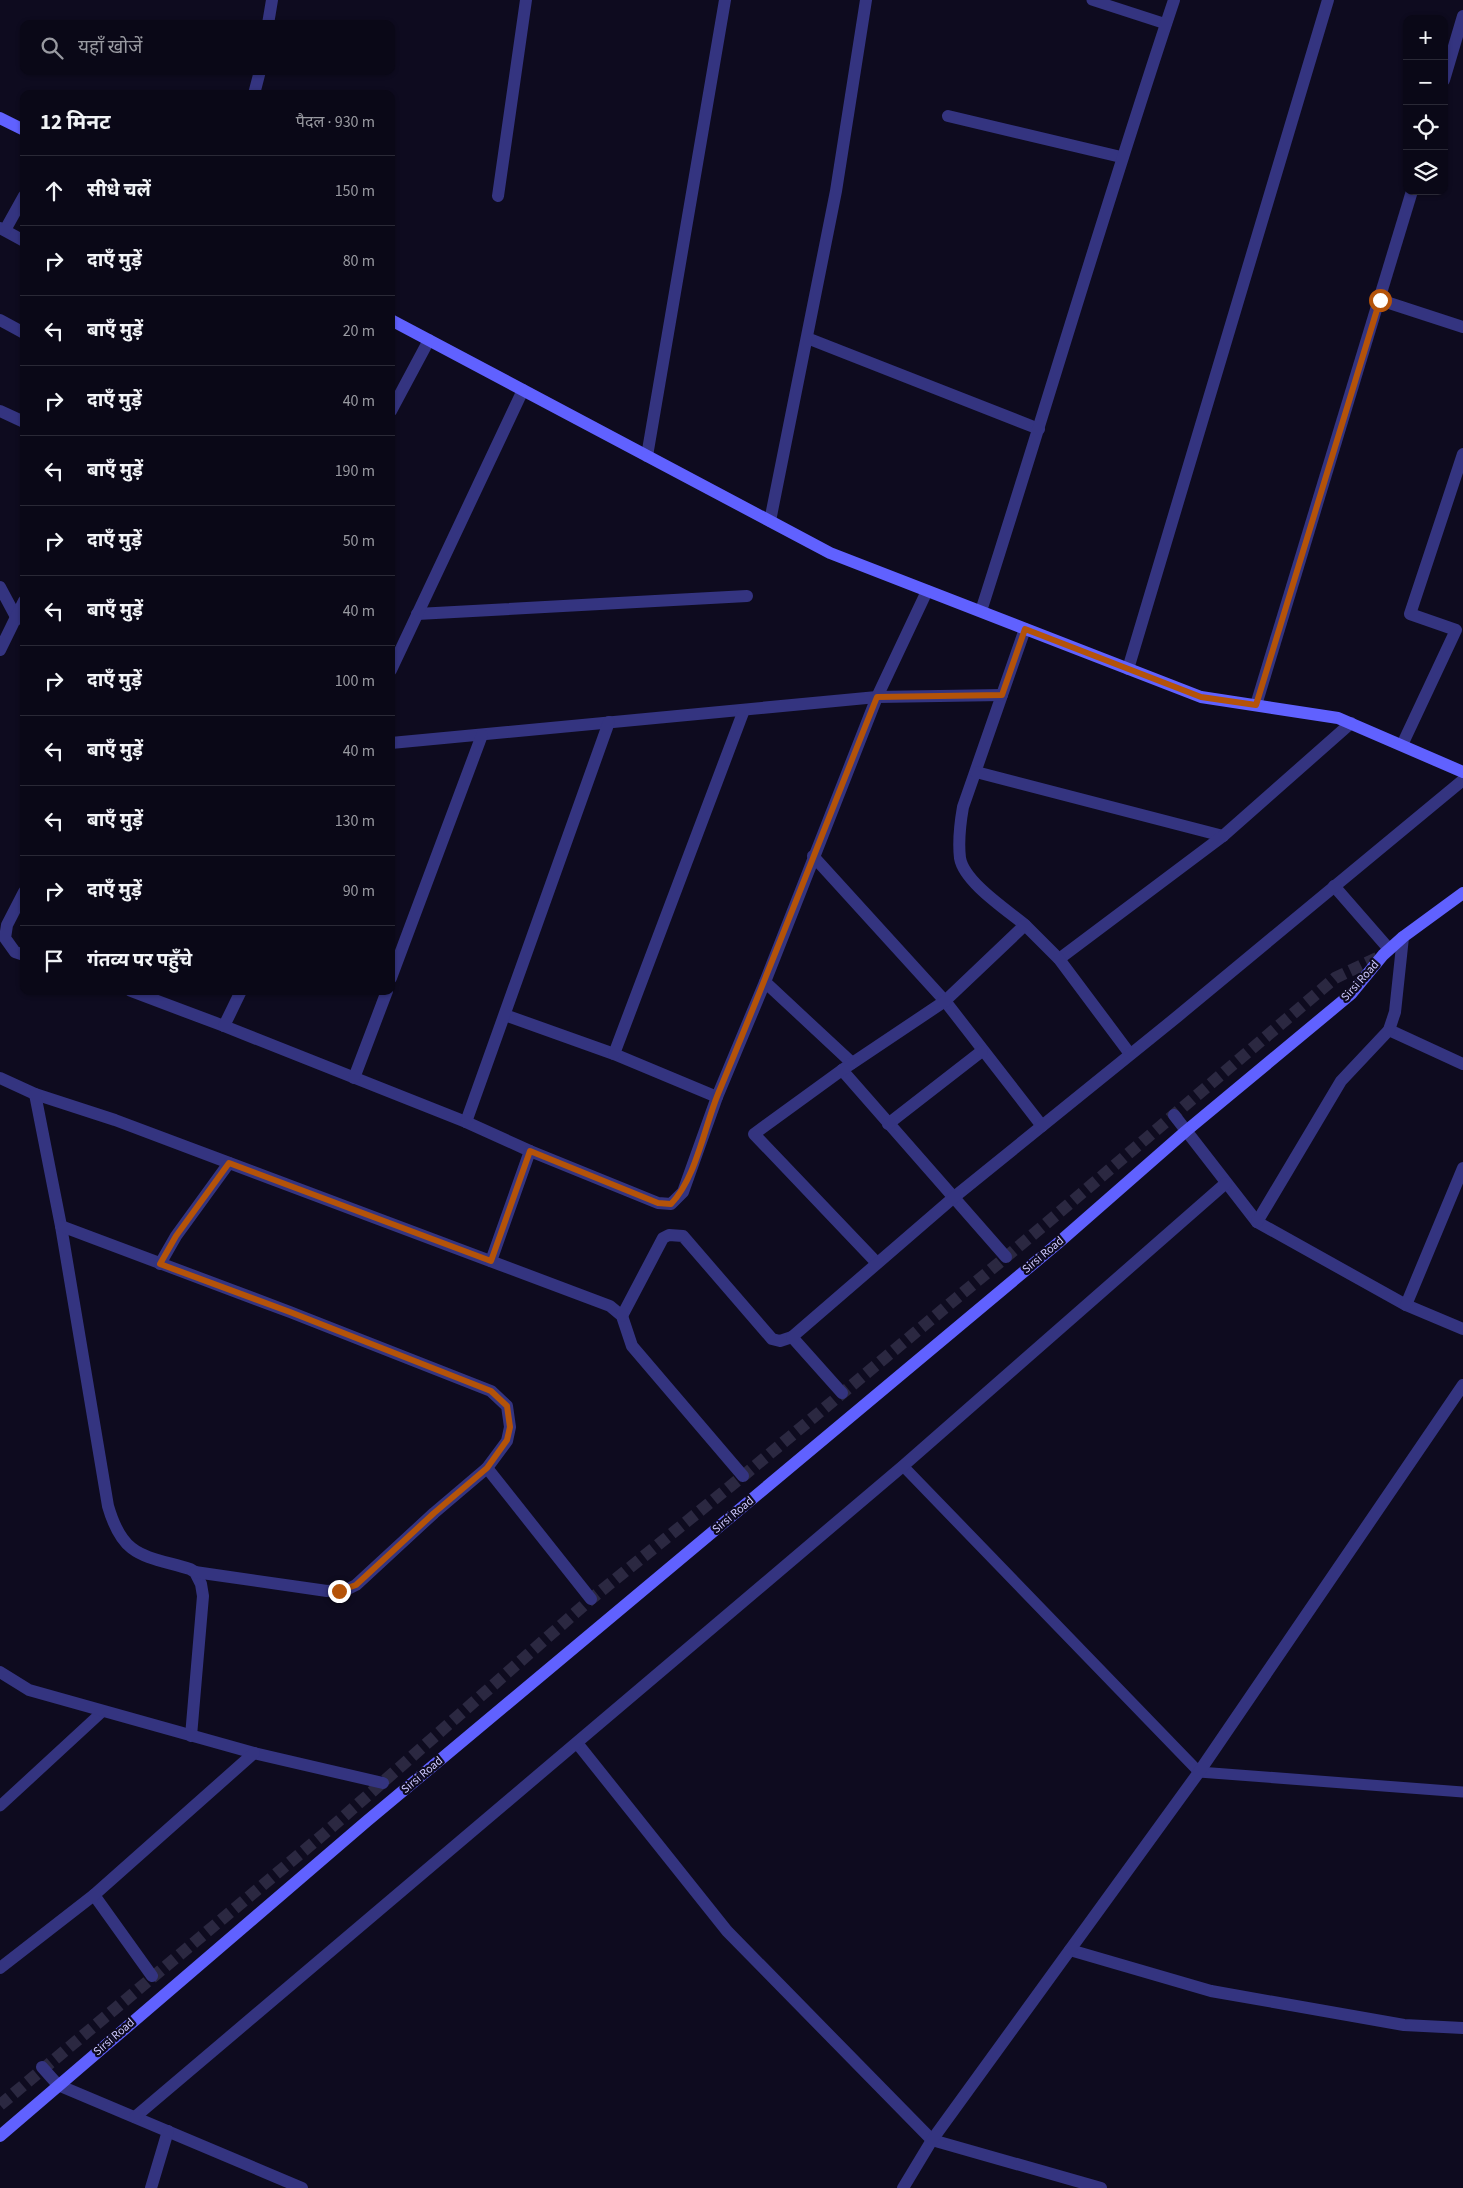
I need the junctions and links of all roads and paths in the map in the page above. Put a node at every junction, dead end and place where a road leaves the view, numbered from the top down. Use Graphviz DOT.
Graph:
graph roads {
  1 [pos="272,0"];
  2 [pos="526,0"];
  3 [pos="725,0"];
  4 [pos="866,0"];
  5 [pos="1092,0"];
  6 [pos="1174,0"];
  7 [pos="1328,0"];
  8 [pos="1463,16"];
  9 [pos="269,20"];
  10 [pos="1166,24"];
  11 [pos="1448,67"];
  12 [pos="259,75"];
  13 [pos="255,90"];
  14 [pos="948,116"];
  15 [pos="0,118"];
  16 [pos="20,128"];
  17 [pos="1121,157"];
  18 [pos="1411,195"];
  19 [pos="498,196"];
  20 [pos="20,202"];
  21 [pos="2,229"];
  22 [pos="20,239"];
  23 [pos="1380,300"];
  24 [pos="0,320"];
  25 [pos="395,322"];
  26 [pos="1463,327"];
  27 [pos="20,330"];
  28 [pos="807,338"];
  29 [pos="429,340"];
  30 [pos="523,390"];
  31 [pos="395,404"];
  32 [pos="0,411"];
  33 [pos="20,420"];
  34 [pos="1039,430"];
  35 [pos="1463,454"];
  36 [pos="647,456"];
  37 [pos="770,521"];
  38 [pos="0,587"];
  39 [pos="927,591"];
  40 [pos="746,596"];
  41 [pos="981,611"];
  42 [pos="417,614"];
  43 [pos="20,618"];
  44 [pos="1025,629"];
  45 [pos="0,650"];
  46 [pos="395,661"];
  47 [pos="1128,669"];
  48 [pos="1002,695"];
  49 [pos="877,697"];
  50 [pos="1256,705"];
  51 [pos="744,710"];
  52 [pos="609,722"];
  53 [pos="1351,723"];
  54 [pos="482,735"];
  55 [pos="395,743"];
  56 [pos="1402,745"];
  57 [pos="976,772"];
  58 [pos="1463,772"];
  59 [pos="1463,780"];
  60 [pos="1223,836"];
  61 [pos="813,856"];
  62 [pos="1334,886"];
  63 [pos="1463,893"];
  64 [pos="20,900"];
  65 [pos="1025,925"];
  66 [pos="1403,937"];
  67 [pos="3,938"];
  68 [pos="1386,952"];
  69 [pos="20,953"];
  70 [pos="1059,959"];
  71 [pos="395,967"];
  72 [pos="765,982"];
  73 [pos="142,995"];
  74 [pos="239,995"];
  75 [pos="385,995"];
  76 [pos="945,1001"];
  77 [pos="505,1015"];
  78 [pos="224,1026"];
  79 [pos="1389,1030"];
  80 [pos="982,1051"];
  81 [pos="614,1054"];
  82 [pos="1130,1054"];
  83 [pos="1463,1064"];
  84 [pos="847,1067"];
  85 [pos="0,1078"];
  86 [pos="354,1078"];
  87 [pos="35,1094"];
  88 [pos="717,1097"];
  89 [pos="1174,1115"];
  90 [pos="466,1122"];
  91 [pos="888,1124"];
  92 [pos="1042,1126"];
  93 [pos="1186,1131"];
  94 [pos="530,1151"];
  95 [pos="229,1163"];
  96 [pos="1463,1168"];
  97 [pos="1226,1183"];
  98 [pos="952,1198"];
  99 [pos="1257,1222"];
  100 [pos="61,1226"];
  101 [pos="1006,1258"];
  102 [pos="491,1261"];
  103 [pos="876,1262"];
  104 [pos="160,1264"];
  105 [pos="1406,1305"];
  106 [pos="622,1316"];
  107 [pos="1463,1329"];
  108 [pos="792,1337"];
  109 [pos="1463,1385"];
  110 [pos="842,1394"];
  111 [pos="903,1466"];
  112 [pos="487,1468"];
  113 [pos="743,1476"];
  114 [pos="195,1572"];
  115 [pos="591,1599"];
  116 [pos="0,1672"];
  117 [pos="103,1711"];
  118 [pos="191,1736"];
  119 [pos="578,1743"];
  120 [pos="254,1754"];
  121 [pos="1199,1772"];
  122 [pos="383,1783"];
  123 [pos="1463,1792"];
  124 [pos="0,1806"];
  125 [pos="94,1895"];
  126 [pos="1070,1950"];
  127 [pos="0,1968"];
  128 [pos="152,1976"];
  129 [pos="1463,2028"];
  130 [pos="42,2067"];
  131 [pos="58,2085"];
  132 [pos="136,2117"];
  133 [pos="168,2130"];
  134 [pos="0,2136"];
  135 [pos="932,2140"];
  136 [pos="151,2188"];
  137 [pos="302,2188"];
  138 [pos="903,2188"];
  139 [pos="1101,2188"];
  1 -- 9 [label="street"];
  2 -- 19 [label="street"];
  3 -- 36 [label="street"];
  4 -- 28 [label="street"];
  5 -- 10 [label="lane"];
  6 -- 10 [label="street"];
  7 -- 47 [label="street"];
  8 -- 11 [label="street"];
  10 -- 17 [label="street"];
  12 -- 13 [label="street"];
  14 -- 17 [label="street"];
  15 -- 16 [label="main road"];
  17 -- 34 [label="street"];
  18 -- 23 [label="street"];
  20 -- 21 [label="street"];
  21 -- 22 [label="street"];
  23 -- 26 [label="street"];
  23 -- 50 [label="street"];
  24 -- 27 [label="street"];
  25 -- 29 [label="main road"];
  28 -- 34 [label="street"];
  28 -- 37 [label="street"];
  29 -- 30 [label="main road"];
  29 -- 31 [label="street"];
  30 -- 36 [label="main road"];
  30 -- 42 [label="street"];
  32 -- 33 [label="street"];
  34 -- 41 [label="street"];
  35 -- 56 [label="street"];
  36 -- 37 [label="main road"];
  37 -- 39 [label="main road"];
  38 -- 43 [label="street"];
  39 -- 41 [label="main road"];
  39 -- 49 [label="street"];
  40 -- 42 [label="street"];
  41 -- 44 [label="main road"];
  42 -- 46 [label="street"];
  43 -- 45 [label="street"];
  44 -- 47 [label="main road"];
  44 -- 48 [label="street"];
  47 -- 50 [label="main road"];
  48 -- 49 [label="street"];
  48 -- 57 [label="street"];
  49 -- 51 [label="street"];
  49 -- 61 [label="street"];
  50 -- 53 [label="main road"];
  51 -- 52 [label="street"];
  51 -- 81 [label="street"];
  52 -- 54 [label="street"];
  52 -- 77 [label="street"];
  53 -- 56 [label="main road"];
  53 -- 60 [label="street"];
  54 -- 55 [label="street"];
  54 -- 71 [label="street"];
  56 -- 58 [label="main road"];
  57 -- 60 [label="street"];
  57 -- 65 [label="street"];
  59 -- 62 [label="street"];
  60 -- 70 [label="street"];
  61 -- 72 [label="street"];
  61 -- 76 [label="street"];
  62 -- 68 [label="street"];
  62 -- 82 [label="street"];
  63 -- 66 [label="main road, Sirsi Road"];
  64 -- 67 [label="street"];
  65 -- 70 [label="street"];
  65 -- 76 [label="street"];
  66 -- 68 [label="main road, Sirsi Road"];
  66 -- 79 [label="street"];
  67 -- 69 [label="street"];
  68 -- 93 [label="main road, Sirsi Road"];
  70 -- 82 [label="street"];
  72 -- 84 [label="street"];
  72 -- 88 [label="street"];
  73 -- 78 [label="street"];
  74 -- 78 [label="street"];
  75 -- 86 [label="street"];
  76 -- 80 [label="street"];
  76 -- 84 [label="street"];
  77 -- 81 [label="street"];
  77 -- 90 [label="street"];
  78 -- 86 [label="street"];
  79 -- 83 [label="street"];
  79 -- 99 [label="street"];
  80 -- 91 [label="street"];
  80 -- 92 [label="street"];
  81 -- 88 [label="street"];
  82 -- 92 [label="street"];
  84 -- 91 [label="street"];
  84 -- 103 [label="street"];
  85 -- 87 [label="street"];
  86 -- 90 [label="street"];
  87 -- 95 [label="street"];
  87 -- 100 [label="street"];
  88 -- 94 [label="street"];
  89 -- 93 [label="street"];
  90 -- 94 [label="street"];
  91 -- 98 [label="street"];
  92 -- 98 [label="street"];
  93 -- 97 [label="street"];
  93 -- 131 [label="main road, Sirsi Road"];
  94 -- 102 [label="street"];
  95 -- 102 [label="street"];
  95 -- 104 [label="street"];
  96 -- 105 [label="street"];
  97 -- 99 [label="street"];
  97 -- 111 [label="street"];
  98 -- 101 [label="street"];
  98 -- 103 [label="street"];
  99 -- 105 [label="street"];
  100 -- 104 [label="street"];
  100 -- 114 [label="street"];
  102 -- 106 [label="street"];
  103 -- 108 [label="street"];
  104 -- 112 [label="street"];
  105 -- 107 [label="street"];
  106 -- 108 [label="street"];
  106 -- 113 [label="street"];
  108 -- 110 [label="street"];
  109 -- 121 [label="street"];
  111 -- 119 [label="street"];
  111 -- 121 [label="lane"];
  112 -- 114 [label="street"];
  112 -- 115 [label="street"];
  114 -- 118 [label="street"];
  116 -- 117 [label="street"];
  117 -- 118 [label="street"];
  117 -- 124 [label="lane"];
  118 -- 120 [label="street"];
  119 -- 132 [label="street"];
  119 -- 135 [label="street"];
  120 -- 122 [label="street"];
  120 -- 125 [label="street"];
  121 -- 123 [label="lane"];
  121 -- 126 [label="street"];
  125 -- 127 [label="street"];
  125 -- 128 [label="street"];
  126 -- 129 [label="street"];
  126 -- 135 [label="street"];
  130 -- 131 [label="street"];
  131 -- 132 [label="street"];
  131 -- 134 [label="main road, Sirsi Road"];
  132 -- 133 [label="street"];
  133 -- 136 [label="street"];
  133 -- 137 [label="street"];
  135 -- 138 [label="street"];
  135 -- 139 [label="street"];
}
